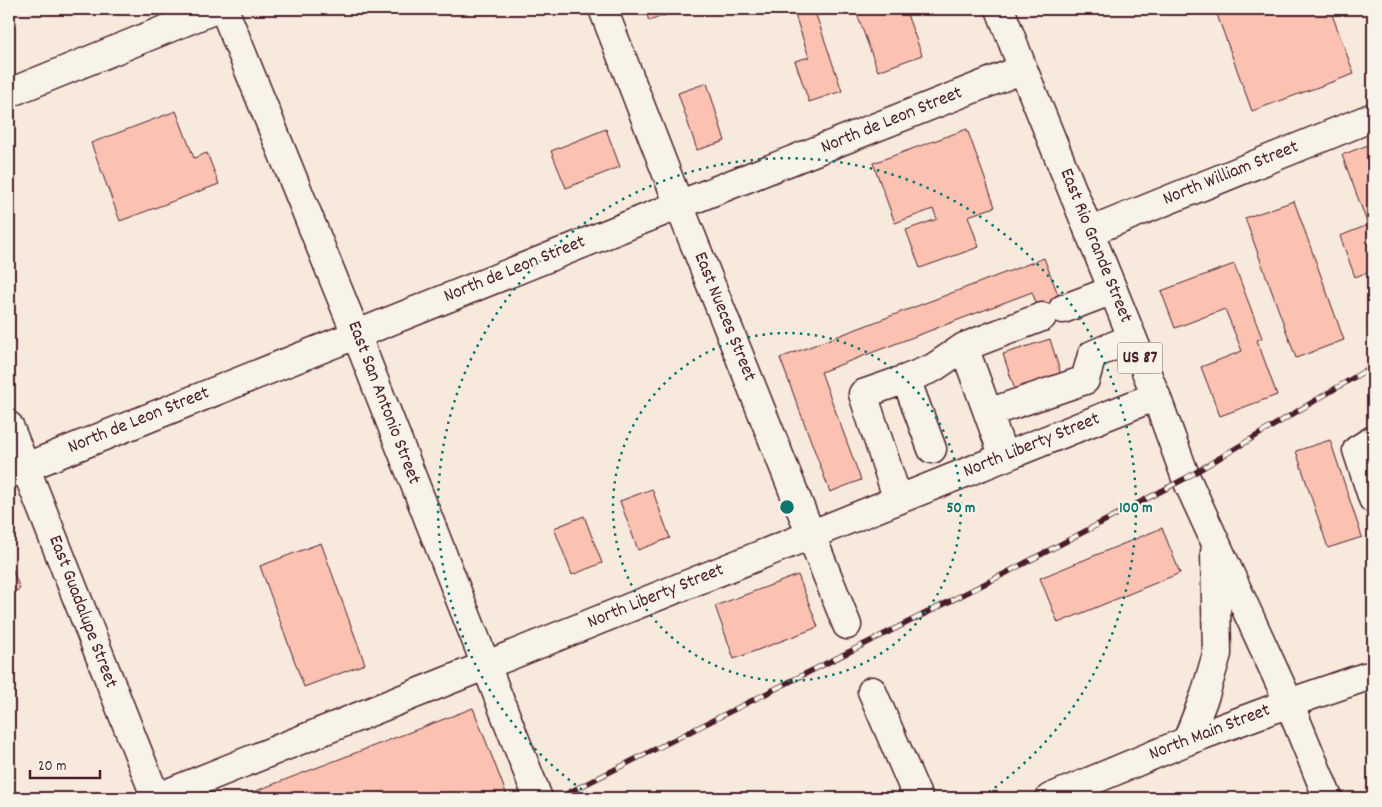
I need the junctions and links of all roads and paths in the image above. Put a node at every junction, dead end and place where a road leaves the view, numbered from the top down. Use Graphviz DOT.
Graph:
graph roads {
  1 [pos="216,9"];
  2 [pos="224,9"];
  3 [pos="603,9"];
  4 [pos="1000,9"];
  5 [pos="1023,70"];
  6 [pos="9,93"];
  7 [pos="1373,117"];
  8 [pos="679,205"];
  9 [pos="1089,232"];
  10 [pos="1113,290"];
  11 [pos="356,334"];
  12 [pos="1132,338"];
  13 [pos="964,347"];
  14 [pos="906,379"];
  15 [pos="1156,396"];
  16 [pos="988,413"];
  17 [pos="9,426"];
  18 [pos="1373,440"];
  19 [pos="932,449"];
  20 [pos="1004,457"];
  21 [pos="17,470"];
  22 [pos="1373,499"];
  23 [pos="898,500"];
  24 [pos="810,536"];
  25 [pos="1215,540"];
  26 [pos="847,625"];
  27 [pos="486,665"];
  28 [pos="1373,676"];
  29 [pos="872,691"];
  30 [pos="1289,703"];
  31 [pos="1187,741"];
  32 [pos="156,798"];
  33 [pos="538,798"];
  34 [pos="918,798"];
  35 [pos="1050,798"];
  36 [pos="1328,798"];
  1 -- 6 [label="street"];
  2 -- 11 [label="street, East San Antonio Street"];
  3 -- 8 [label="street, East Nueces Street"];
  4 -- 5 [label="street, East Rio Grande Street / US 87"];
  5 -- 8 [label="street, North de Leon Street"];
  5 -- 9 [label="street, East Rio Grande Street / US 87"];
  7 -- 9 [label="street, North William Street"];
  8 -- 11 [label="street, North de Leon Street"];
  8 -- 24 [label="street, East Nueces Street"];
  9 -- 10 [label="street, East Rio Grande Street / US 87"];
  10 -- 12 [label="street, East Rio Grande Street / US 87"];
  10 -- 13 [label="street"];
  11 -- 21 [label="street, North de Leon Street"];
  11 -- 27 [label="street, East San Antonio Street"];
  12 -- 15 [label="street, East Rio Grande Street / US 87"];
  12 -- 16 [label="street"];
  13 -- 14 [label="street"];
  13 -- 16 [label="street"];
  14 -- 19 [label="street"];
  14 -- 23 [label="street"];
  15 -- 20 [label="street, North Liberty Street"];
  15 -- 25 [label="street, East Rio Grande Street / US 87"];
  16 -- 20 [label="street"];
  17 -- 21 [label="street, East Guadalupe Street"];
  18 -- 22 [label="street"];
  20 -- 23 [label="street, North Liberty Street"];
  21 -- 32 [label="street, East Guadalupe Street"];
  23 -- 24 [label="street, North Liberty Street"];
  24 -- 26 [label="street, East Nueces Street"];
  24 -- 27 [label="street, North Liberty Street"];
  25 -- 30 [label="street, East Rio Grande Street / US 87"];
  25 -- 31 [label="street"];
  27 -- 32 [label="street, North Liberty Street"];
  27 -- 33 [label="street, East San Antonio Street"];
  28 -- 30 [label="street, North Main Street"];
  29 -- 34 [label="street"];
  30 -- 31 [label="street, North Main Street"];
  30 -- 36 [label="street, East Rio Grande Street"];
  31 -- 35 [label="street, North Main Street"];
}
